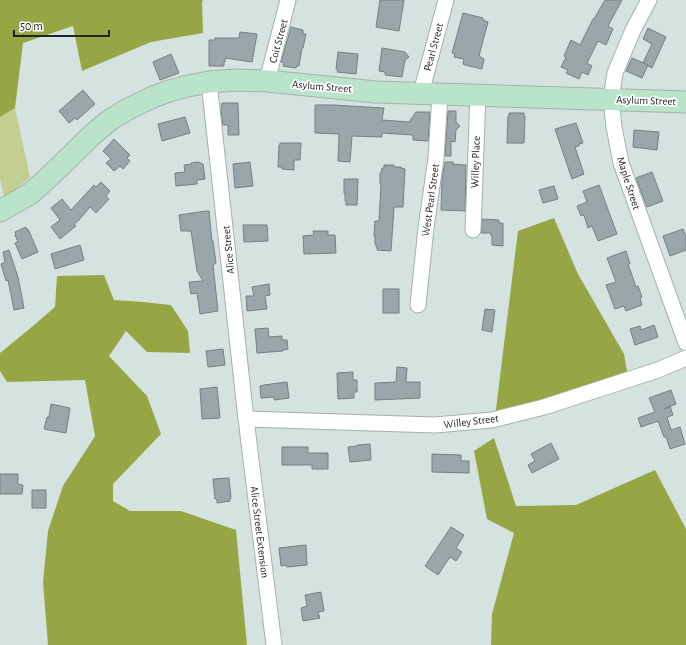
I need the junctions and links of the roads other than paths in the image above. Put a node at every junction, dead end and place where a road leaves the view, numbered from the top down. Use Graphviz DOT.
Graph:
graph roads {
  1 [pos="288,0"];
  2 [pos="446,0"];
  3 [pos="649,0"];
  4 [pos="267,81"];
  5 [pos="210,82"];
  6 [pos="430,94"];
  7 [pos="478,95"];
  8 [pos="611,99"];
  9 [pos="686,102"];
  10 [pos="0,211"];
  11 [pos="473,230"];
  12 [pos="418,305"];
  13 [pos="686,343"];
  14 [pos="686,358"];
  15 [pos="246,419"];
  16 [pos="274,645"];
  1 -- 4 [label="street, Coit Street"];
  2 -- 6 [label="street, Pearl Street"];
  3 -- 8 [label="street, Maple Street"];
  4 -- 5 [label="street, Asylum Street"];
  4 -- 6 [label="street, Asylum Street"];
  5 -- 10 [label="street, Asylum Street"];
  5 -- 15 [label="street, Alice Street"];
  6 -- 7 [label="street, Asylum Street"];
  6 -- 12 [label="street, West Pearl Street"];
  7 -- 8 [label="street, Asylum Street"];
  7 -- 11 [label="street, Willey Place"];
  8 -- 9 [label="street, Asylum Street"];
  8 -- 13 [label="street, Maple Street"];
  14 -- 15 [label="street, Willey Street"];
  15 -- 16 [label="street, Alice Street Extension"];
}
